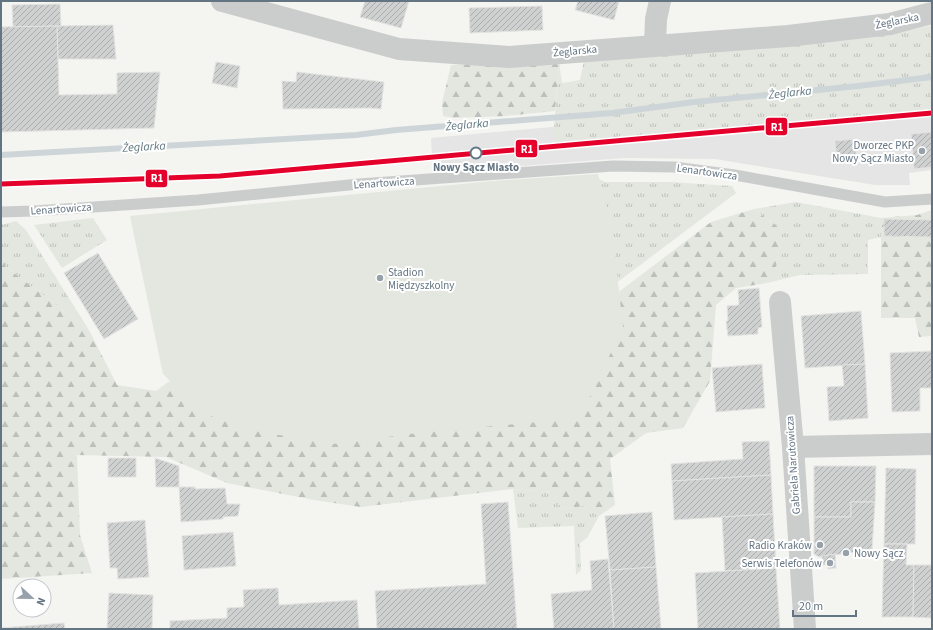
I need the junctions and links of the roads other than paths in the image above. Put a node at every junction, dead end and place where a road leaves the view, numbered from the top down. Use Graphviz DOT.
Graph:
graph roads {
  1 [pos="222,1"];
  2 [pos="660,1"];
  3 [pos="932,13"];
  4 [pos="655,45"];
  5 [pos="932,199"];
  6 [pos="1,212"];
  7 [pos="780,302"];
  8 [pos="932,444"];
  9 [pos="792,447"];
  10 [pos="804,629"];
  1 -- 4 [label="street, Żeglarska"];
  2 -- 4 [label="street"];
  3 -- 4 [label="street, Żeglarska"];
  5 -- 6 [label="lane, Lenartowicza"];
  7 -- 9 [label="street, Gabriela Narutowicza"];
  8 -- 9 [label="street"];
  9 -- 10 [label="street, Gabriela Narutowicza"];
}
